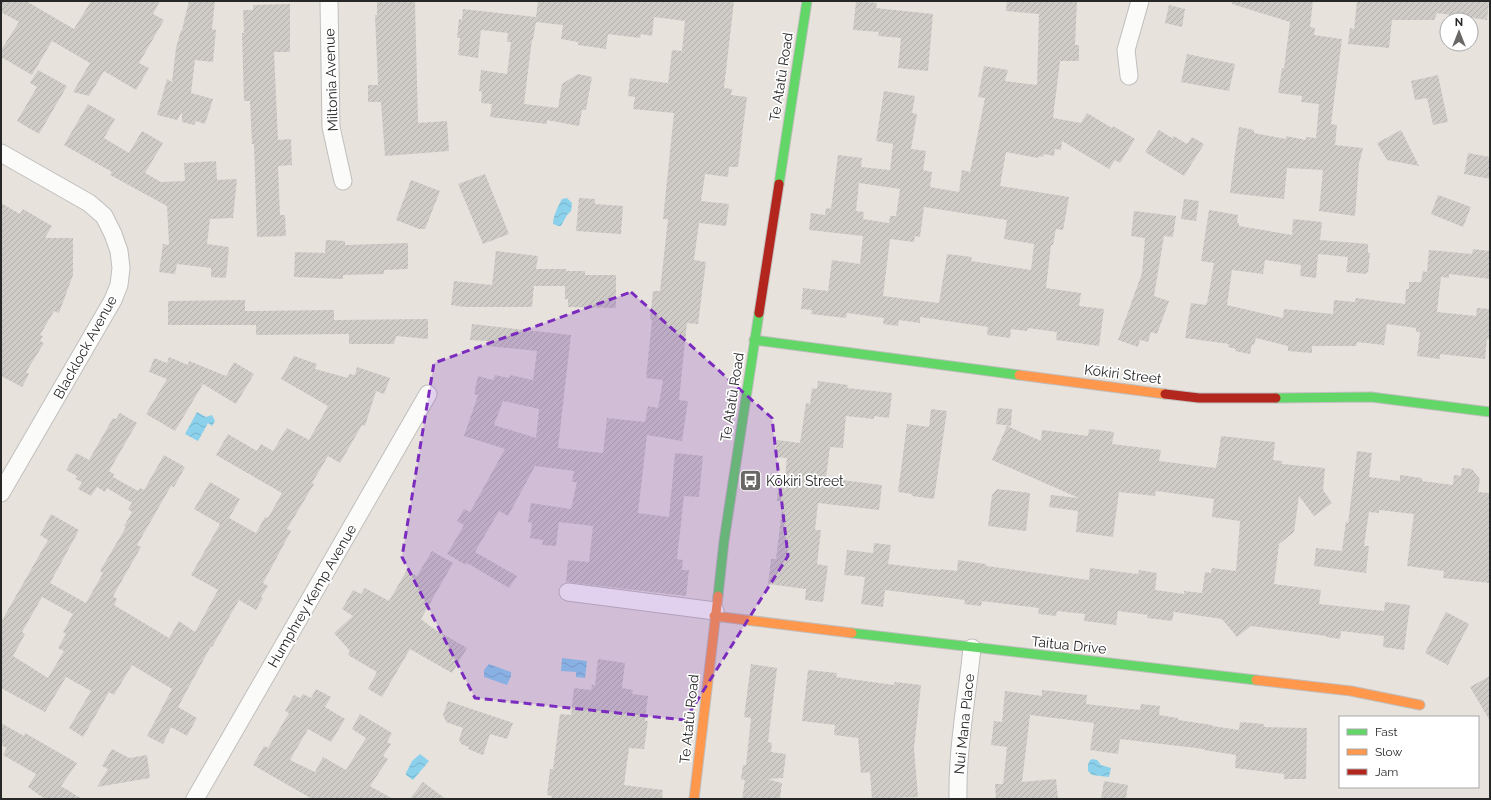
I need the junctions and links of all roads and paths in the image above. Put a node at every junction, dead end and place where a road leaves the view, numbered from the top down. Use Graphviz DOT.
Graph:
graph roads {
  1 [pos="329,1"];
  2 [pos="807,1"];
  3 [pos="1140,1"];
  4 [pos="1129,76"];
  5 [pos="1,153"];
  6 [pos="343,181"];
  7 [pos="754,340"];
  8 [pos="428,394"];
  9 [pos="1490,412"];
  10 [pos="1,493"];
  11 [pos="568,592"];
  12 [pos="715,614"];
  13 [pos="972,648"];
  14 [pos="1420,705"];
  15 [pos="195,799"];
  16 [pos="694,799"];
  17 [pos="958,799"];
  1 -- 6 [label="street, Miltonia Avenue"];
  2 -- 7 [label="street, Te Atatū Road"];
  3 -- 4 [label="street"];
  5 -- 10 [label="street, Blacklock Avenue"];
  7 -- 9 [label="street, Kōkiri Street"];
  7 -- 12 [label="street, Te Atatū Road"];
  8 -- 15 [label="street, Humphrey Kemp Avenue"];
  11 -- 12 [label="street"];
  12 -- 13 [label="street, Taitua Drive"];
  12 -- 16 [label="street, Te Atatū Road"];
  13 -- 14 [label="street, Taitua Drive"];
  13 -- 17 [label="street, Nui Mana Place"];
}
